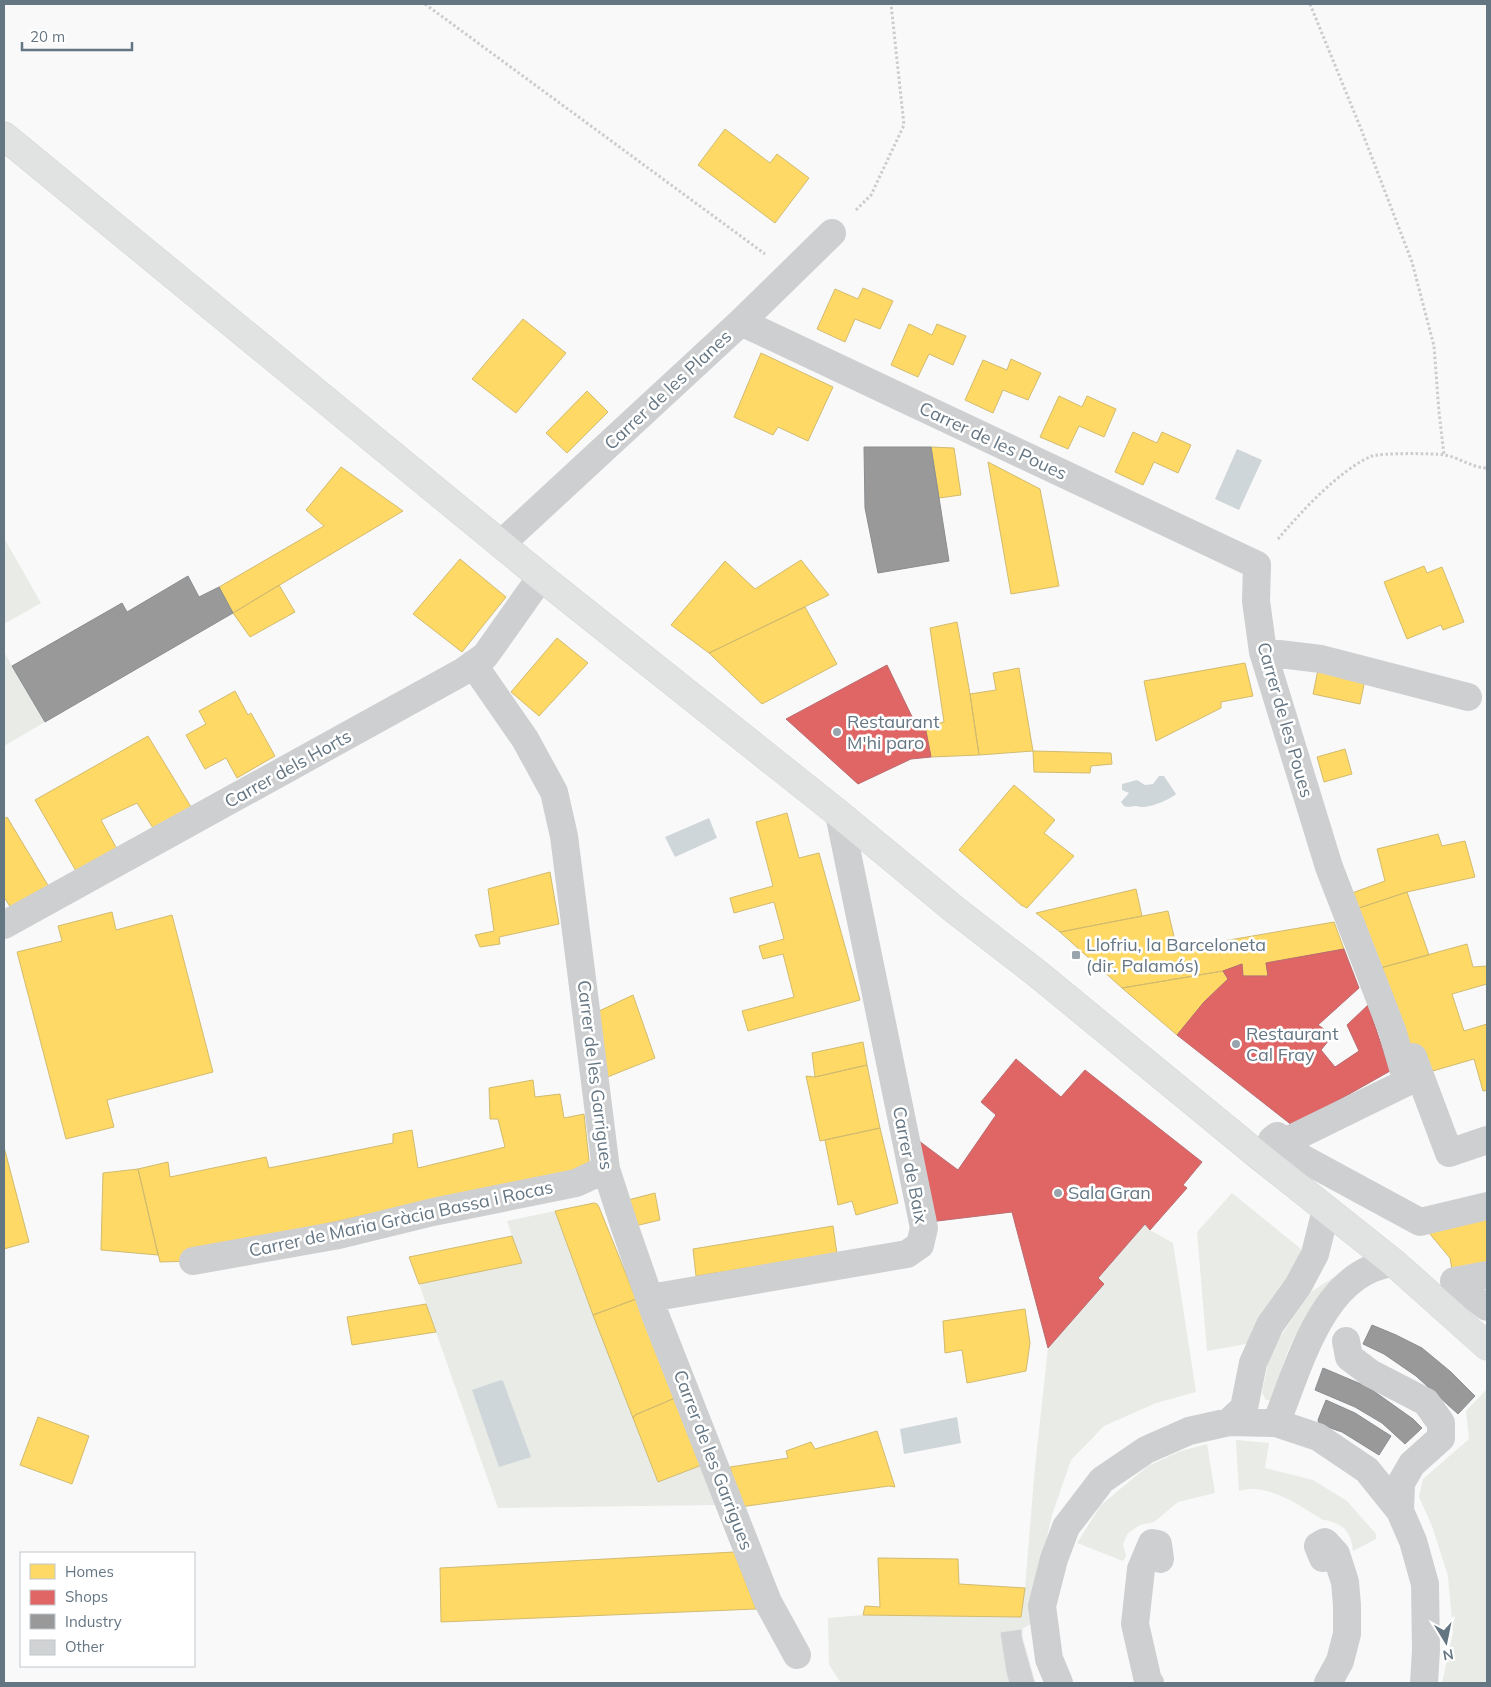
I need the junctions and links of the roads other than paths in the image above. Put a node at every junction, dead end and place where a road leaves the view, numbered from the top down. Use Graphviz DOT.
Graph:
graph roads {
  1 [pos="4,136"];
  2 [pos="832,233"];
  3 [pos="741,322"];
  4 [pos="501,544"];
  5 [pos="541,577"];
  6 [pos="1263,652"];
  7 [pos="473,664"];
  8 [pos="1468,697"];
  9 [pos="839,814"];
  10 [pos="4,926"];
  11 [pos="1402,1064"];
  12 [pos="1487,1140"];
  13 [pos="1268,1150"];
  14 [pos="606,1169"];
  15 [pos="1487,1206"];
  16 [pos="1326,1210"];
  17 [pos="194,1261"];
  18 [pos="1394,1263"];
  19 [pos="1487,1275"];
  20 [pos="650,1298"];
  21 [pos="1487,1307"];
  22 [pos="1346,1341"];
  23 [pos="1487,1346"];
  24 [pos="1229,1422"];
  25 [pos="1276,1423"];
  26 [pos="1400,1511"];
  27 [pos="1323,1558"];
  28 [pos="1160,1559"];
  29 [pos="797,1655"];
  30 [pos="1059,1683"];
  31 [pos="1150,1683"];
  32 [pos="1328,1683"];
  33 [pos="1424,1683"];
  1 -- 4 [label="main road"];
  2 -- 3 [label="street, Carrer de les Planes"];
  3 -- 4 [label="street, Carrer de les Planes"];
  3 -- 6 [label="street, Carrer de les Poues"];
  4 -- 5 [label="main road"];
  5 -- 7 [label="street, Carrer dels Horts"];
  5 -- 9 [label="main road"];
  6 -- 8 [label="street"];
  6 -- 11 [label="street, Carrer de les Poues"];
  7 -- 10 [label="street, Carrer dels Horts"];
  7 -- 14 [label="street, Carrer de les Garrigues"];
  9 -- 13 [label="main road"];
  9 -- 20 [label="street, Carrer de Baix"];
  11 -- 12 [label="street"];
  11 -- 13 [label="street"];
  13 -- 15 [label="street"];
  13 -- 16 [label="main road"];
  14 -- 17 [label="street, Carrer de Maria Gràcia Bassa i Rocas"];
  14 -- 20 [label="street, Carrer de les Garrigues"];
  16 -- 18 [label="main road"];
  16 -- 24 [label="street"];
  18 -- 23 [label="main road"];
  18 -- 25 [label="street"];
  19 -- 21 [label="street"];
  20 -- 29 [label="street, Carrer de les Garrigues"];
  22 -- 26 [label="street"];
  24 -- 25 [label="street"];
  24 -- 30 [label="street"];
  25 -- 26 [label="street"];
  26 -- 33 [label="street"];
  27 -- 32 [label="street"];
  28 -- 31 [label="street"];
}
